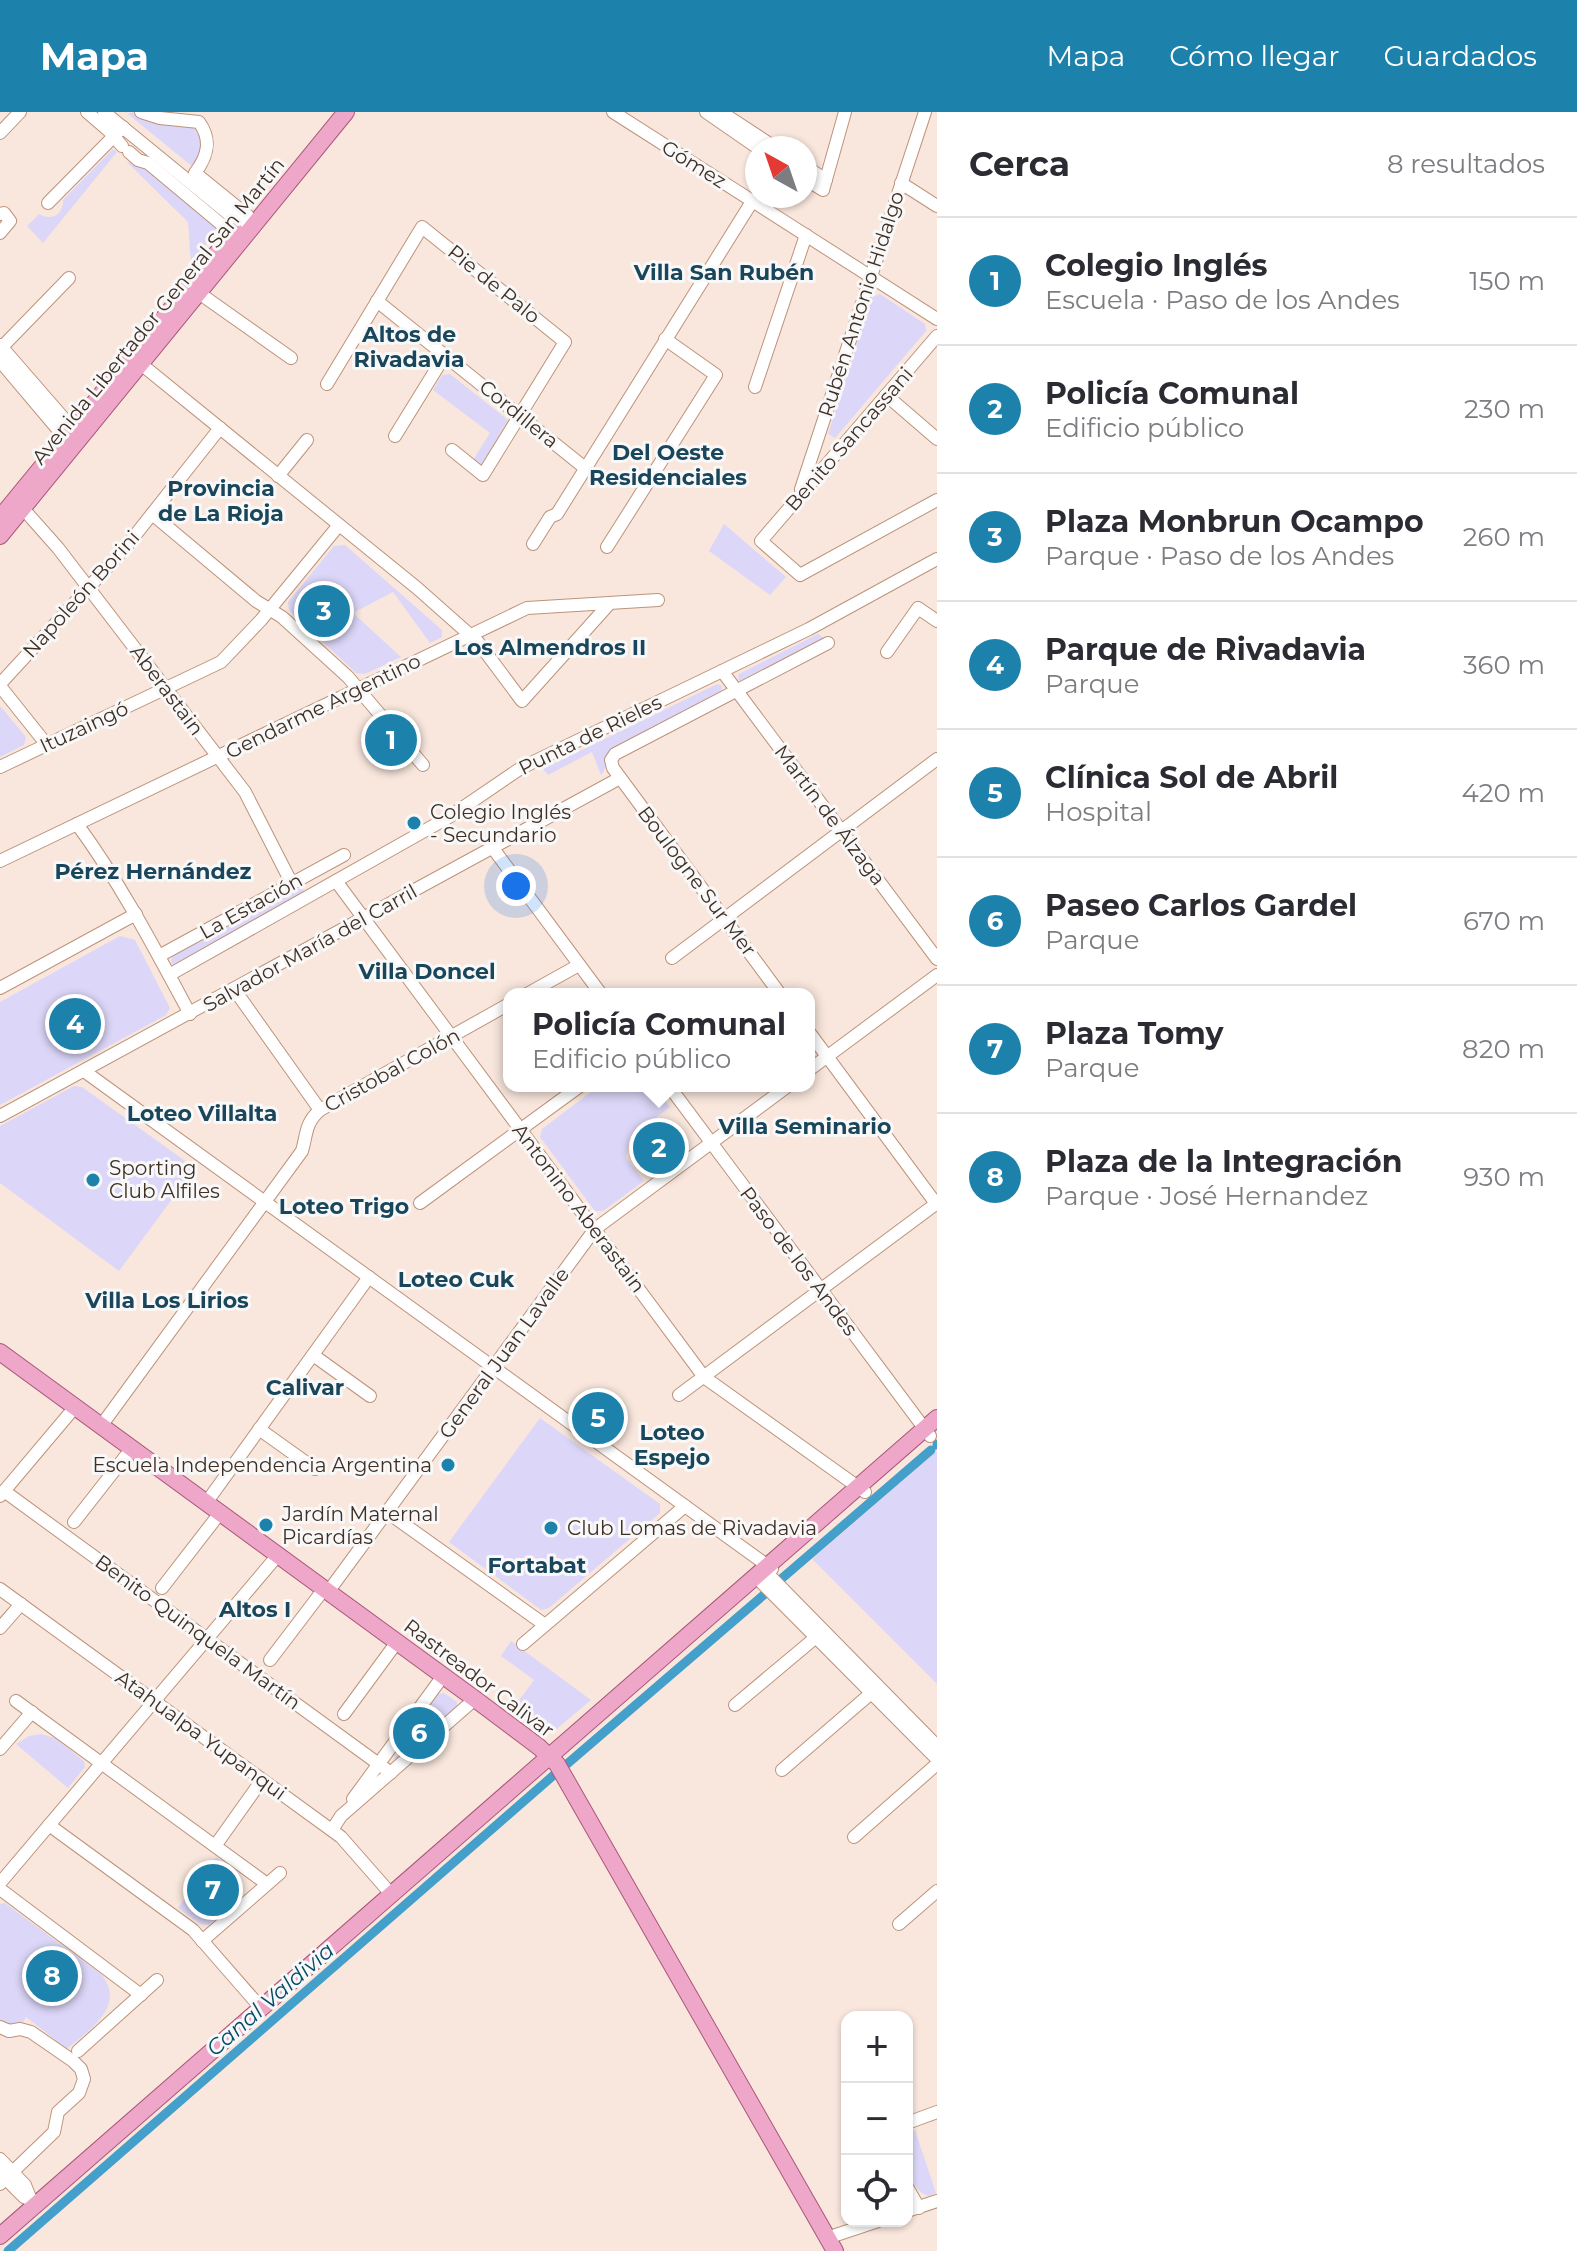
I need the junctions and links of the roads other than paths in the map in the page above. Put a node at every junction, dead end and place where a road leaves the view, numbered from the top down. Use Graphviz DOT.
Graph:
graph roads {
  1 [pos="20,112"];
  2 [pos="87,112"];
  3 [pos="141,112"];
  4 [pos="333,112"];
  5 [pos="346,112"];
  6 [pos="613,112"];
  7 [pos="721,112"];
  8 [pos="845,112"];
  9 [pos="925,112"];
  10 [pos="705,113"];
  11 [pos="203,117"];
  12 [pos="0,133"];
  13 [pos="121,134"];
  14 [pos="758,136"];
  15 [pos="745,139"];
  16 [pos="150,155"];
  17 [pos="817,178"];
  18 [pos="817,183"];
  19 [pos="901,183"];
  20 [pos="824,185"];
  21 [pos="745,195"];
  22 [pos="48,203"];
  23 [pos="937,206"];
  24 [pos="748,208"];
  25 [pos="765,208"];
  26 [pos="0,214"];
  27 [pos="240,225"];
  28 [pos="0,233"];
  29 [pos="806,235"];
  30 [pos="870,276"];
  31 [pos="69,278"];
  32 [pos="199,293"];
  33 [pos="377,301"];
  34 [pos="937,319"];
  35 [pos="937,336"];
  36 [pos="665,339"];
  37 [pos="1,347"];
  38 [pos="445,355"];
  39 [pos="291,358"];
  40 [pos="137,360"];
  41 [pos="0,361"];
  42 [pos="327,384"];
  43 [pos="755,387"];
  44 [pos="886,395"];
  45 [pos="520,415"];
  46 [pos="220,428"];
  47 [pos="69,434"];
  48 [pos="395,436"];
  49 [pos="937,439"];
  50 [pos="307,440"];
  51 [pos="452,450"];
  52 [pos="585,468"];
  53 [pos="278,476"];
  54 [pos="798,497"];
  55 [pos="937,500"];
  56 [pos="19,504"];
  57 [pos="152,514"];
  58 [pos="0,518"];
  59 [pos="339,525"];
  60 [pos="0,536"];
  61 [pos="533,544"];
  62 [pos="607,547"];
  63 [pos="937,559"];
  64 [pos="88,588"];
  65 [pos="658,600"];
  66 [pos="610,603"];
  67 [pos="269,609"];
  68 [pos="937,621"];
  69 [pos="469,636"];
  70 [pos="828,643"];
  71 [pos="887,652"];
  72 [pos="722,671"];
  73 [pos="0,685"];
  74 [pos="166,689"];
  75 [pos="358,689"];
  76 [pos="736,690"];
  77 [pos="47,745"];
  78 [pos="218,757"];
  79 [pos="937,759"];
  80 [pos="423,765"];
  81 [pos="0,767"];
  82 [pos="616,773"];
  83 [pos="77,824"];
  84 [pos="841,831"];
  85 [pos="492,847"];
  86 [pos="344,855"];
  87 [pos="0,861"];
  88 [pos="302,878"];
  89 [pos="336,881"];
  90 [pos="317,892"];
  91 [pos="136,914"];
  92 [pos="364,919"];
  93 [pos="724,919"];
  94 [pos="159,956"];
  95 [pos="672,958"];
  96 [pos="937,959"];
  97 [pos="579,965"];
  98 [pos="169,975"];
  99 [pos="937,975"];
  100 [pos="0,988"];
  101 [pos="538,988"];
  102 [pos="596,988"];
  103 [pos="776,988"];
  104 [pos="234,989"];
  105 [pos="503,1007"];
  106 [pos="190,1014"];
  107 [pos="451,1036"];
  108 [pos="815,1040"];
  109 [pos="827,1057"];
  110 [pos="815,1066"];
  111 [pos="84,1071"];
  112 [pos="572,1092"];
  113 [pos="673,1092"];
  114 [pos="780,1092"];
  115 [pos="320,1110"];
  116 [pos="0,1116"];
  117 [pos="520,1130"];
  118 [pos="711,1143"];
  119 [pos="265,1202"];
  120 [pos="420,1203"];
  121 [pos="937,1204"];
  122 [pos="595,1229"];
  123 [pos="369,1277"];
  124 [pos="821,1290"];
  125 [pos="313,1355"];
  126 [pos="2,1357"];
  127 [pos="493,1367"];
  128 [pos="704,1377"];
  129 [pos="679,1395"];
  130 [pos="370,1396"];
  131 [pos="75,1407"];
  132 [pos="101,1426"];
  133 [pos="932,1428"];
  134 [pos="259,1429"];
  135 [pos="132,1448"];
  136 [pos="315,1469"];
  137 [pos="862,1489"];
  138 [pos="2,1493"];
  139 [pos="206,1503"];
  140 [pos="685,1506"];
  141 [pos="387,1512"];
  142 [pos="220,1513"];
  143 [pos="74,1522"];
  144 [pos="278,1555"];
  145 [pos="769,1579"];
  146 [pos="162,1588"];
  147 [pos="0,1589"];
  148 [pos="326,1590"];
  149 [pos="21,1604"];
  150 [pos="545,1625"];
  151 [pos="0,1628"];
  152 [pos="820,1634"];
  153 [pos="207,1639"];
  154 [pos="397,1642"];
  155 [pos="523,1644"];
  156 [pos="270,1660"];
  157 [pos="443,1676"];
  158 [pos="875,1690"];
  159 [pos="475,1699"];
  160 [pos="16,1701"];
  161 [pos="154,1702"];
  162 [pos="735,1705"];
  163 [pos="32,1712"];
  164 [pos="344,1714"];
  165 [pos="937,1746"];
  166 [pos="0,1749"];
  167 [pos="549,1757"];
  168 [pos="937,1762"];
  169 [pos="102,1763"];
  170 [pos="379,1764"];
  171 [pos="782,1770"];
  172 [pos="391,1773"];
  173 [pos="262,1780"];
  174 [pos="341,1816"];
  175 [pos="49,1825"];
  176 [pos="332,1830"];
  177 [pos="854,1837"];
  178 [pos="215,1846"];
  179 [pos="280,1873"];
  180 [pos="267,1884"];
  181 [pos="0,1886"];
  182 [pos="937,1891"];
  183 [pos="391,1894"];
  184 [pos="899,1924"];
  185 [pos="202,1941"];
  186 [pos="157,1980"];
  187 [pos="141,1995"];
  188 [pos="261,2008"];
  189 [pos="0,2027"];
  190 [pos="78,2051"];
  191 [pos="937,2112"];
  192 [pos="913,2121"];
  193 [pos="0,2159"];
  194 [pos="4,2176"];
  195 [pos="937,2201"];
  196 [pos="33,2202"];
  197 [pos="913,2210"];
  198 [pos="866,2227"];
  199 [pos="0,2236"];
  200 [pos="831,2244"];
  1 -- 12 [label="street"];
  2 -- 13 [label="street"];
  3 -- 11 [label="street"];
  4 -- 27 [label="main road, Avenida Libertador General San Martín"];
  5 -- 32 [label="main road, Avenida Libertador General San Martín"];
  6 -- 21 [label="street, Gómez"];
  7 -- 14 [label="street"];
  8 -- 20 [label="street"];
  9 -- 19 [label="street, Rubén Antonio Hidalgo"];
  10 -- 15 [label="street"];
  11 -- 27 [label="street"];
  13 -- 16 [label="street"];
  13 -- 16 [label="street"];
  13 -- 22 [label="street"];
  16 -- 27 [label="street"];
  17 -- 20 [label="street"];
  18 -- 20 [label="street"];
  19 -- 23 [label="street"];
  19 -- 30 [label="street, Rubén Antonio Hidalgo"];
  24 -- 36 [label="street"];
  25 -- 29 [label="street, Gómez"];
  26 -- 28 [label="street"];
  27 -- 40 [label="main road, Avenida Libertador General San Martín"];
  29 -- 30 [label="street, Gómez"];
  29 -- 43 [label="street"];
  30 -- 34 [label="street, Gómez"];
  30 -- 54 [label="street, Rubén Antonio Hidalgo"];
  31 -- 37 [label="street"];
  32 -- 39 [label="street"];
  32 -- 40 [label="main road, Avenida Libertador General San Martín"];
  33 -- 38 [label="street, Cordillera"];
  33 -- 42 [label="street"];
  33 -- 45 [label="street, Pie de Palo"];
  35 -- 44 [label="street, Benito Sancassani"];
  36 -- 52 [label="street"];
  36 -- 62 [label="street"];
  37 -- 47 [label="street"];
  38 -- 45 [label="street, Cordillera"];
  38 -- 48 [label="street"];
  40 -- 46 [label="street"];
  40 -- 47 [label="main road, Avenida Libertador General San Martín"];
  40 -- 56 [label="main road, Avenida Libertador General San Martín"];
  41 -- 47 [label="street"];
  44 -- 49 [label="street"];
  44 -- 54 [label="street, Benito Sancassani"];
  45 -- 51 [label="street"];
  45 -- 52 [label="street, Cordillera"];
  46 -- 53 [label="street"];
  46 -- 57 [label="street, Napoleón Borini"];
  47 -- 56 [label="main road, Avenida Libertador General San Martín"];
  50 -- 53 [label="street"];
  52 -- 61 [label="street"];
  53 -- 59 [label="street"];
  54 -- 55 [label="street, Benito Sancassani"];
  56 -- 58 [label="main road, Avenida Libertador General San Martín"];
  56 -- 60 [label="main road, Avenida Libertador General San Martín"];
  56 -- 64 [label="street, Aberastain"];
  57 -- 64 [label="street, Napoleón Borini"];
  57 -- 67 [label="street"];
  59 -- 67 [label="street, Ituzaingó"];
  59 -- 69 [label="street"];
  63 -- 72 [label="street, Punta de Rieles"];
  64 -- 73 [label="street, Napoleón Borini"];
  64 -- 74 [label="street, Aberastain"];
  65 -- 66 [label="street, Gendarme Argentino"];
  66 -- 69 [label="street, Gendarme Argentino"];
  66 -- 69 [label="street"];
  67 -- 74 [label="street, Ituzaingó"];
  67 -- 75 [label="street"];
  68 -- 71 [label="street"];
  69 -- 75 [label="street, Gendarme Argentino"];
  70 -- 76 [label="street, Salvador María del Carril"];
  72 -- 76 [label="street, Martín de Álzaga"];
  72 -- 89 [label="street, Punta de Rieles"];
  73 -- 77 [label="street"];
  74 -- 77 [label="street, Ituzaingó"];
  74 -- 78 [label="street, Aberastain"];
  75 -- 78 [label="street, Gendarme Argentino"];
  75 -- 80 [label="street"];
  76 -- 82 [label="street, Salvador María del Carril"];
  76 -- 84 [label="street, Martín de Álzaga"];
  77 -- 81 [label="street, Ituzaingó"];
  78 -- 83 [label="street, Gendarme Argentino"];
  78 -- 88 [label="street, Aberastain"];
  79 -- 84 [label="street"];
  82 -- 85 [label="street, Salvador María del Carril"];
  82 -- 93 [label="street, Boulogne Sur Mer"];
  83 -- 87 [label="street, Gendarme Argentino"];
  83 -- 91 [label="street"];
  84 -- 93 [label="street"];
  84 -- 96 [label="street, Martín de Álzaga"];
  85 -- 92 [label="street, Salvador María del Carril"];
  85 -- 97 [label="street"];
  86 -- 88 [label="street, La Estación"];
  88 -- 90 [label="street, Aberastain"];
  88 -- 94 [label="street, La Estación"];
  89 -- 90 [label="street, Punta de Rieles"];
  89 -- 92 [label="street, Antonino Aberastain"];
  90 -- 98 [label="street, Punta de Rieles"];
  91 -- 94 [label="street"];
  91 -- 100 [label="street"];
  92 -- 104 [label="street, Salvador María del Carril"];
  92 -- 107 [label="street, Antonino Aberastain"];
  93 -- 95 [label="street"];
  93 -- 103 [label="street, Boulogne Sur Mer"];
  94 -- 98 [label="street"];
  97 -- 101 [label="street"];
  97 -- 102 [label="street"];
  98 -- 106 [label="street"];
  99 -- 109 [label="street"];
  104 -- 106 [label="street, Salvador María del Carril"];
  104 -- 115 [label="street"];
  105 -- 107 [label="street, Cristobal Colón"];
  106 -- 111 [label="street, Salvador María del Carril"];
  107 -- 115 [label="street, Cristobal Colón"];
  107 -- 117 [label="street, Antonino Aberastain"];
  108 -- 109 [label="street"];
  109 -- 110 [label="street"];
  109 -- 121 [label="street"];
  111 -- 116 [label="street, Salvador María del Carril"];
  111 -- 119 [label="street"];
  112 -- 117 [label="street"];
  113 -- 118 [label="street, Paso de los Andes"];
  114 -- 118 [label="street, General Juan Lavalle"];
  115 -- 119 [label="street, Cristobal Colón"];
  117 -- 120 [label="street"];
  117 -- 122 [label="street, Antonino Aberastain"];
  118 -- 122 [label="street, General Juan Lavalle"];
  118 -- 124 [label="street, Paso de los Andes"];
  119 -- 123 [label="street"];
  119 -- 132 [label="street, Cristobal Colón"];
  121 -- 124 [label="street"];
  122 -- 127 [label="street, General Juan Lavalle"];
  122 -- 128 [label="street, Antonino Aberastain"];
  123 -- 125 [label="street"];
  123 -- 127 [label="street"];
  124 -- 128 [label="street"];
  124 -- 133 [label="street, Paso de los Andes"];
  125 -- 130 [label="street"];
  125 -- 134 [label="street"];
  126 -- 131 [label="main road, Rastreador Calivar"];
  127 -- 140 [label="street"];
  127 -- 141 [label="street, General Juan Lavalle"];
  128 -- 129 [label="street"];
  128 -- 137 [label="street, Antonino Aberastain"];
  131 -- 132 [label="main road, Rastreador Calivar"];
  131 -- 138 [label="street"];
  132 -- 135 [label="main road, Rastreador Calivar"];
  133 -- 137 [label="main road"];
  134 -- 136 [label="street"];
  134 -- 139 [label="street"];
  135 -- 139 [label="main road, Rastreador Calivar"];
  135 -- 143 [label="street"];
  137 -- 145 [label="main road"];
  138 -- 153 [label="street, Benito Quinquela Martín"];
  139 -- 142 [label="main road, Rastreador Calivar"];
  140 -- 145 [label="street"];
  140 -- 150 [label="street"];
  141 -- 148 [label="street, General Juan Lavalle"];
  141 -- 150 [label="street"];
  142 -- 144 [label="main road, Rastreador Calivar"];
  142 -- 146 [label="street"];
  144 -- 148 [label="main road, Rastreador Calivar"];
  144 -- 153 [label="street"];
  145 -- 152 [label="street"];
  145 -- 167 [label="main road"];
  147 -- 149 [label="street, Atahualpa Yupanqui"];
  148 -- 154 [label="main road, Rastreador Calivar"];
  148 -- 156 [label="street, General Juan Lavalle"];
  149 -- 151 [label="street"];
  149 -- 161 [label="street, Atahualpa Yupanqui"];
  150 -- 155 [label="street"];
  152 -- 158 [label="street"];
  152 -- 162 [label="street"];
  153 -- 161 [label="street"];
  153 -- 170 [label="street, Benito Quinquela Martín"];
  154 -- 157 [label="main road, Rastreador Calivar"];
  154 -- 164 [label="street"];
  157 -- 159 [label="main road, Rastreador Calivar"];
  157 -- 170 [label="street"];
  158 -- 165 [label="street"];
  158 -- 168 [label="street"];
  158 -- 171 [label="street"];
  159 -- 167 [label="main road, Rastreador Calivar"];
  159 -- 172 [label="street"];
  160 -- 163 [label="street"];
  161 -- 169 [label="street"];
  161 -- 173 [label="street, Atahualpa Yupanqui"];
  163 -- 166 [label="street"];
  163 -- 169 [label="street"];
  167 -- 183 [label="main road"];
  167 -- 200 [label="main road, Rastreador Calivar"];
  168 -- 177 [label="street"];
  169 -- 175 [label="street"];
  169 -- 178 [label="street"];
  170 -- 172 [label="street, Benito Quinquela Martín"];
  170 -- 174 [label="street"];
  172 -- 174 [label="street"];
  173 -- 176 [label="street, Atahualpa Yupanqui"];
  173 -- 178 [label="street"];
  174 -- 176 [label="street"];
  175 -- 181 [label="street"];
  175 -- 185 [label="street"];
  176 -- 183 [label="street, Atahualpa Yupanqui"];
  178 -- 180 [label="street"];
  179 -- 180 [label="street"];
  180 -- 185 [label="street"];
  181 -- 187 [label="street"];
  182 -- 184 [label="street"];
  183 -- 188 [label="main road"];
  185 -- 188 [label="street"];
  186 -- 187 [label="street"];
  187 -- 190 [label="street"];
  188 -- 196 [label="main road"];
  189 -- 194 [label="street"];
  191 -- 192 [label="street"];
  193 -- 194 [label="street"];
  194 -- 196 [label="street"];
  195 -- 197 [label="street"];
  196 -- 199 [label="main road"];
  198 -- 200 [label="street"];
}
